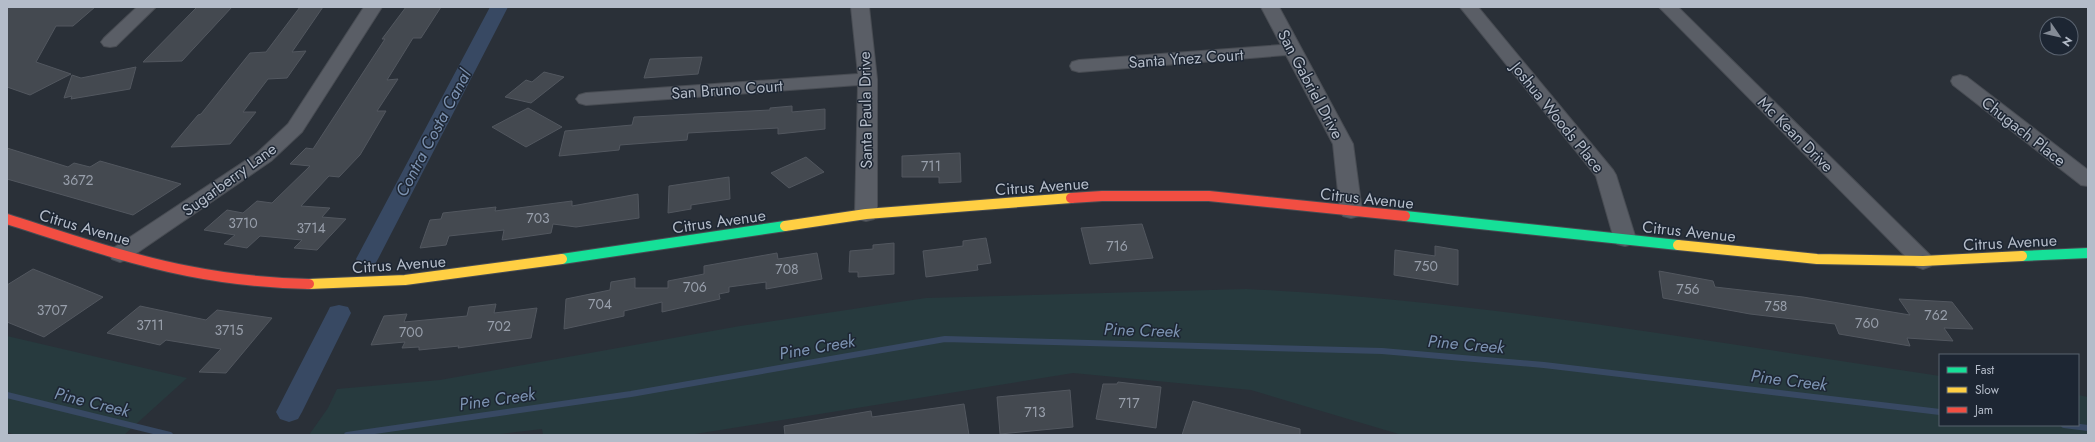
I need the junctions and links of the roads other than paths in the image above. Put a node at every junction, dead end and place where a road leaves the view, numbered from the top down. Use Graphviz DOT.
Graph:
graph roads {
  1 [pos="147,7"];
  2 [pos="373,7"];
  3 [pos="860,7"];
  4 [pos="1270,7"];
  5 [pos="1469,7"];
  6 [pos="1668,7"];
  7 [pos="110,42"];
  8 [pos="1293,49"];
  9 [pos="1079,66"];
  10 [pos="868,80"];
  11 [pos="1960,81"];
  12 [pos="586,98"];
  13 [pos="2088,180"];
  14 [pos="1350,211"];
  15 [pos="866,214"];
  16 [pos="7,220"];
  17 [pos="1625,239"];
  18 [pos="2088,253"];
  19 [pos="120,254"];
  20 [pos="1923,261"];
  1 -- 7 [label="street"];
  2 -- 19 [label="street, Sugarberry Lane"];
  3 -- 10 [label="street, Santa Paula Drive"];
  4 -- 8 [label="street, San Gabriel Drive"];
  5 -- 17 [label="street, Joshua Woods Place"];
  6 -- 20 [label="street, Mc Kean Drive"];
  8 -- 9 [label="street, Santa Ynez Court"];
  8 -- 14 [label="street, San Gabriel Drive"];
  10 -- 12 [label="street, San Bruno Court"];
  10 -- 15 [label="street, Santa Paula Drive"];
  11 -- 13 [label="street, Chugach Place"];
  14 -- 15 [label="street, Citrus Avenue"];
  14 -- 17 [label="street, Citrus Avenue"];
  15 -- 19 [label="street, Citrus Avenue"];
  16 -- 19 [label="street, Citrus Avenue"];
  17 -- 20 [label="street, Citrus Avenue"];
  18 -- 20 [label="street, Citrus Avenue"];
}
